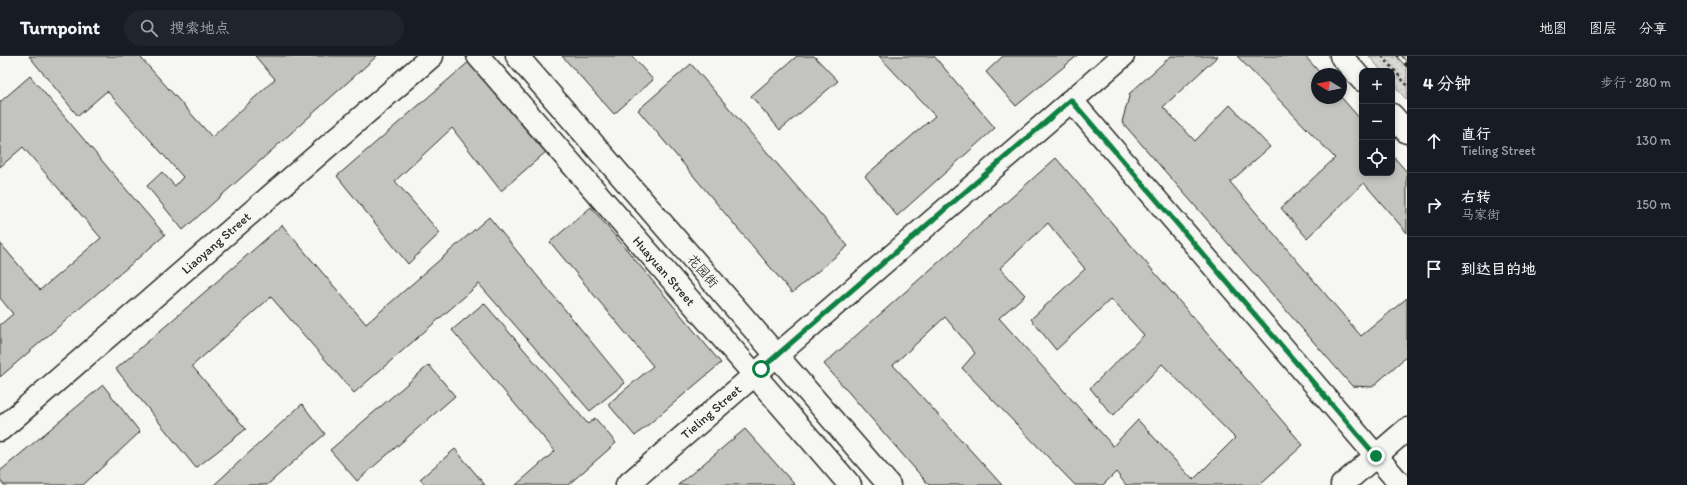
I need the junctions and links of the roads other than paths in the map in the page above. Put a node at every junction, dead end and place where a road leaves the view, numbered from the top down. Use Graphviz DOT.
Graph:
graph roads {
  1 [pos="432,56"];
  2 [pos="478,56"];
  3 [pos="517,56"];
  4 [pos="1122,56"];
  5 [pos="1341,56"];
  6 [pos="1359,77"];
  7 [pos="1071,100"];
  8 [pos="1395,118"];
  9 [pos="1407,132"];
  10 [pos="777,355"];
  11 [pos="754,374"];
  12 [pos="1407,429"];
  13 [pos="0,430"];
  14 [pos="1376,456"];
  15 [pos="627,485"];
  16 [pos="850,485"];
  17 [pos="889,485"];
  18 [pos="1342,485"];
  19 [pos="1401,485"];
  1 -- 13 [label="street, Liaoyang Street"];
  2 -- 11 [label="street, Huayuan Street"];
  3 -- 10 [label="street, 花园街"];
  4 -- 7 [label="street, Tieling Street"];
  5 -- 6 [label="street"];
  7 -- 10 [label="street, Tieling Street"];
  7 -- 14 [label="street"];
  8 -- 9 [label="street"];
  10 -- 11 [label="street, Tieling Street"];
  10 -- 17 [label="street, 花园街"];
  11 -- 15 [label="street, Tieling Street"];
  11 -- 16 [label="street, Huayuan Street"];
  12 -- 14 [label="street"];
  14 -- 18 [label="street"];
  14 -- 19 [label="street"];
}
